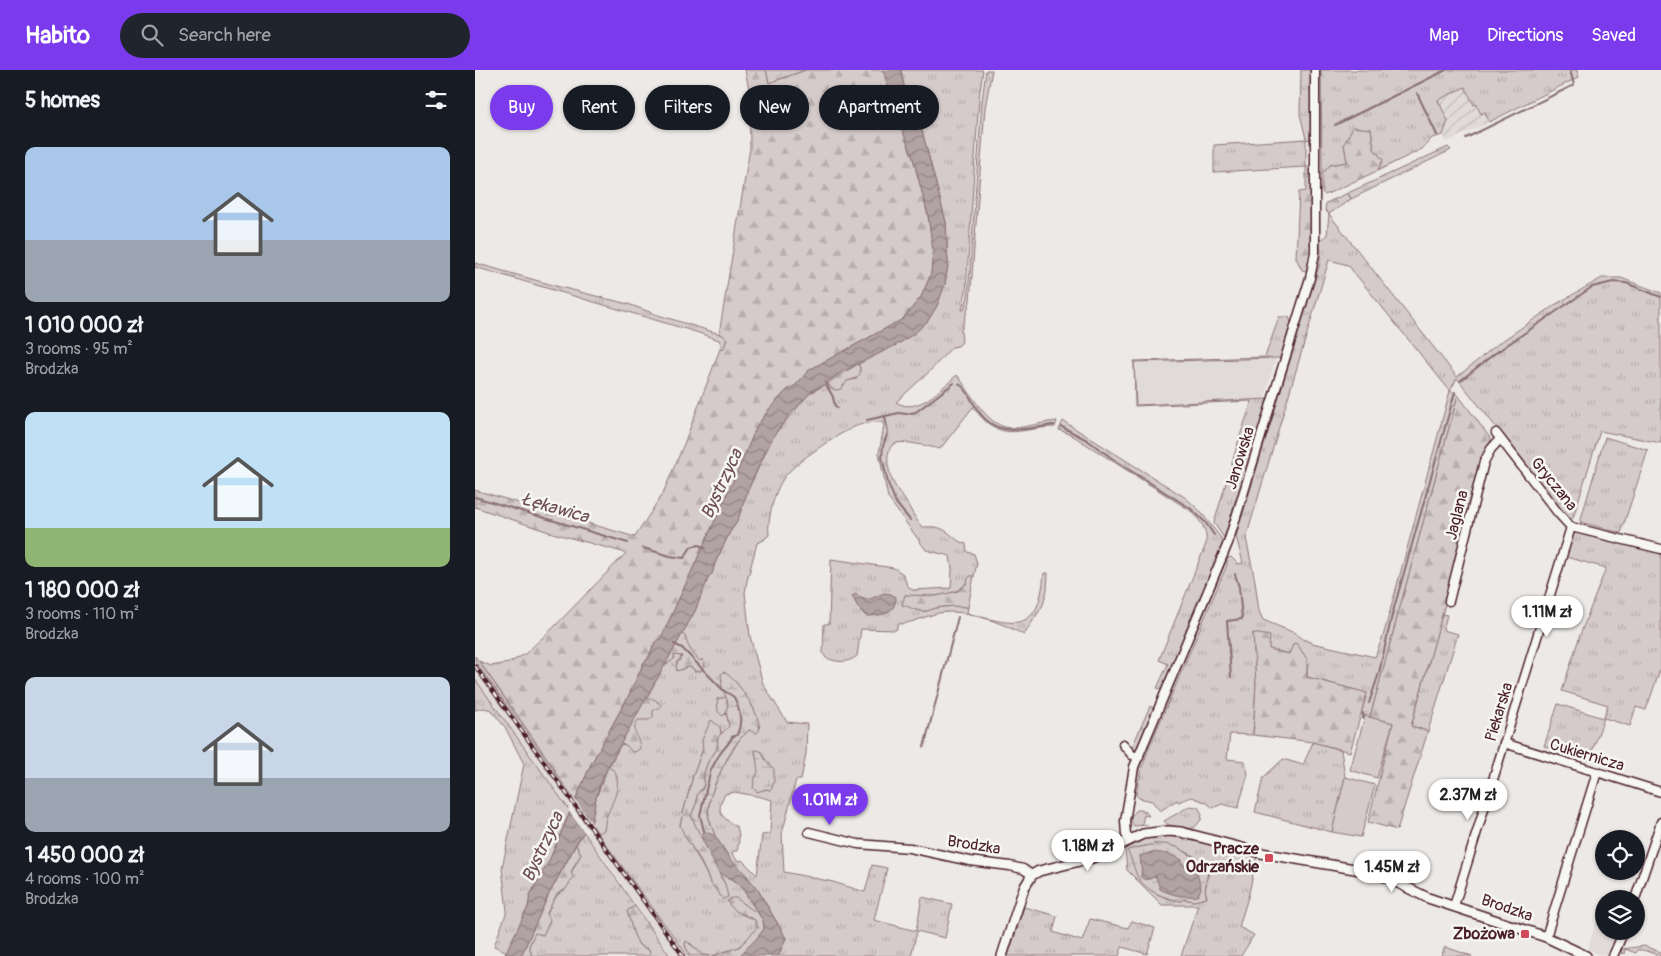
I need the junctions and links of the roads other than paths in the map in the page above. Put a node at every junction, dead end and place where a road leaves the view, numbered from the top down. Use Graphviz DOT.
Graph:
graph roads {
  1 [pos="1315,70"];
  2 [pos="1498,436"];
  3 [pos="1571,527"];
  4 [pos="1661,549"];
  5 [pos="1449,601"];
  6 [pos="1504,743"];
  7 [pos="1123,744"];
  8 [pos="1139,757"];
  9 [pos="1597,772"];
  10 [pos="1661,792"];
  11 [pos="1661,822"];
  12 [pos="809,832"];
  13 [pos="1129,839"];
  14 [pos="1032,875"];
  15 [pos="1638,890"];
  16 [pos="1454,906"];
  17 [pos="1546,937"];
  18 [pos="1620,940"];
  19 [pos="1002,956"];
  20 [pos="1586,956"];
  21 [pos="1613,956"];
  1 -- 8 [label="street, Janowska"];
  2 -- 3 [label="street, Gryczana"];
  2 -- 5 [label="street, Jaglana"];
  3 -- 4 [label="street, Gryczana"];
  3 -- 6 [label="street, Piekarska"];
  6 -- 9 [label="street, Cukiernicza"];
  6 -- 16 [label="street, Piekarska"];
  7 -- 8 [label="street"];
  8 -- 13 [label="street, Janowska"];
  9 -- 10 [label="street, Cukiernicza"];
  9 -- 17 [label="street"];
  11 -- 15 [label="street"];
  12 -- 14 [label="street, Brodzka"];
  13 -- 14 [label="street, Brodzka"];
  13 -- 16 [label="street, Brodzka"];
  14 -- 19 [label="street"];
  16 -- 17 [label="street, Brodzka"];
  17 -- 20 [label="street, Brodzka"];
  18 -- 21 [label="street"];
}
